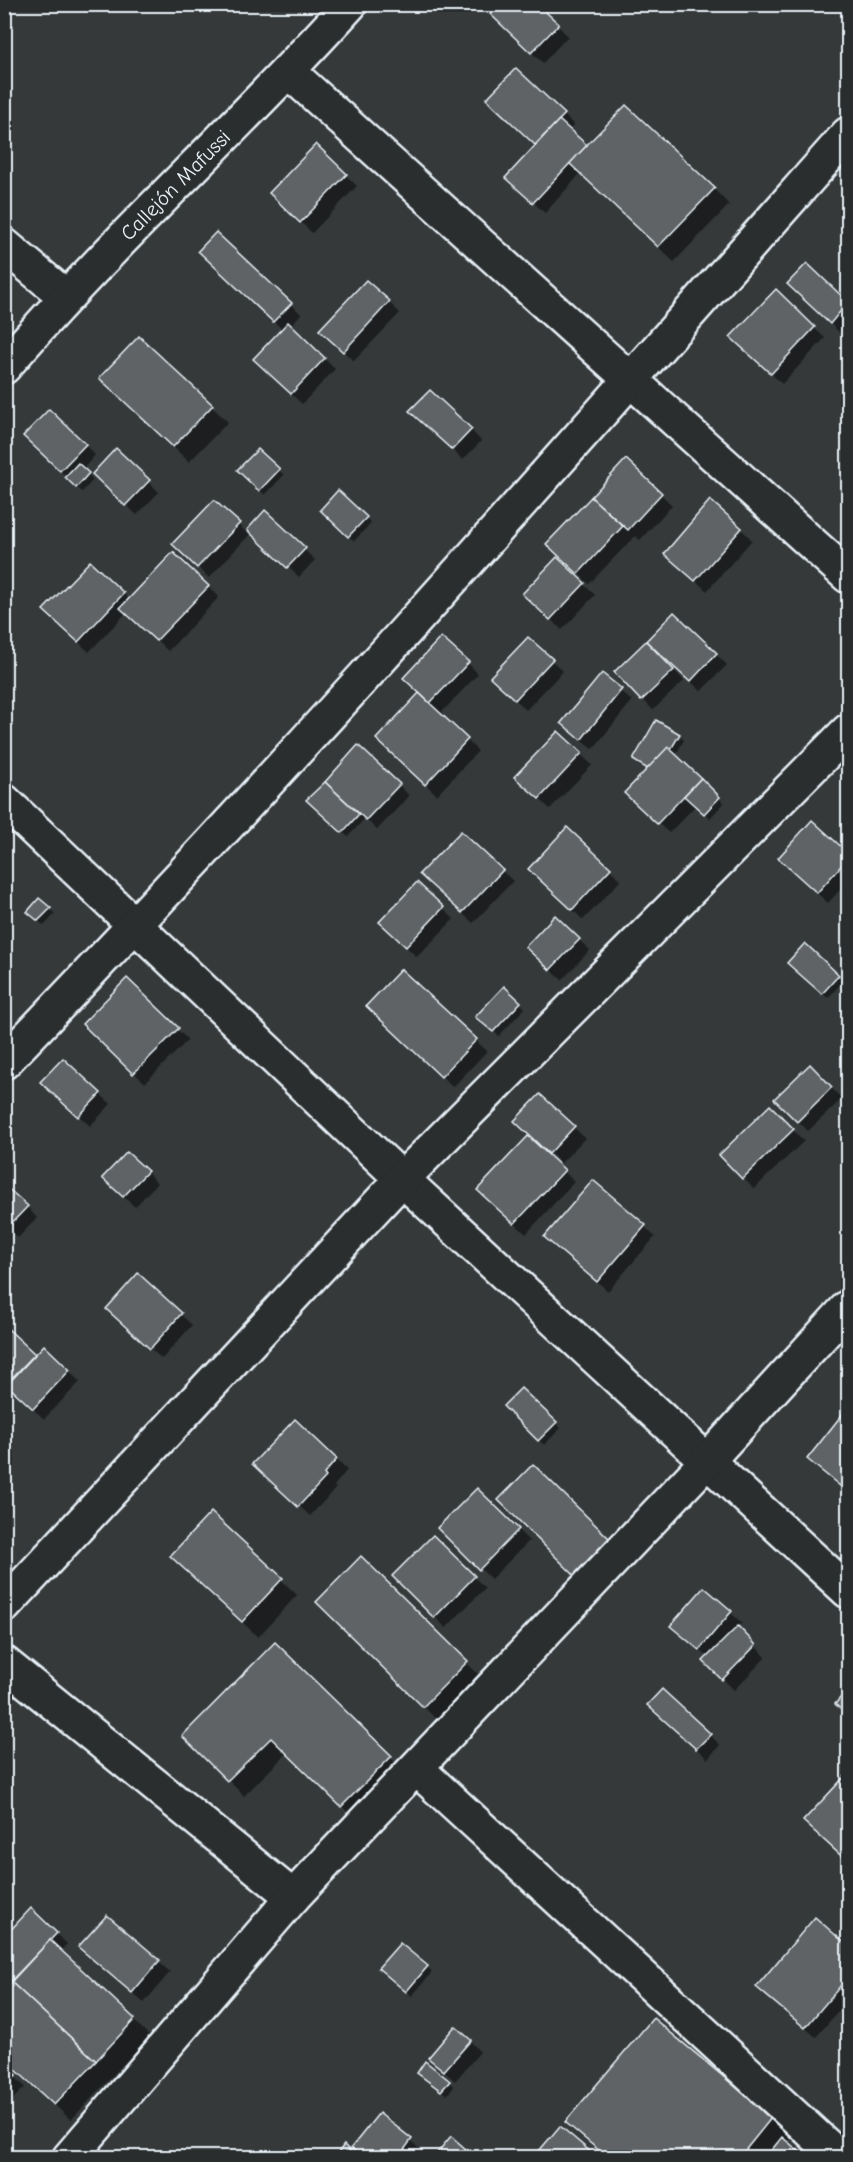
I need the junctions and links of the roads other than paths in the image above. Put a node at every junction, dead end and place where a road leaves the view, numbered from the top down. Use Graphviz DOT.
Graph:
graph roads {
  1 [pos="350,4"];
  2 [pos="288,71"];
  3 [pos="849,134"];
  4 [pos="4,245"];
  5 [pos="65,296"];
  6 [pos="4,367"];
  7 [pos="630,381"];
  8 [pos="849,576"];
  9 [pos="849,731"];
  10 [pos="4,801"];
  11 [pos="136,925"];
  12 [pos="4,1062"];
  13 [pos="402,1179"];
  14 [pos="849,1307"];
  15 [pos="708,1460"];
  16 [pos="849,1591"];
  17 [pos="4,1606"];
  18 [pos="4,1663"];
  19 [pos="416,1768"];
  20 [pos="293,1898"];
  21 [pos="72,2156"];
  22 [pos="840,2157"];
  1 -- 2 [label="street, Callejón Mafussi"];
  2 -- 5 [label="street, Callejón Mafussi"];
  2 -- 7 [label="street"];
  3 -- 7 [label="street"];
  4 -- 5 [label="street"];
  5 -- 6 [label="street, Callejón Mafussi"];
  7 -- 8 [label="street"];
  7 -- 11 [label="street"];
  9 -- 13 [label="street"];
  10 -- 11 [label="street"];
  11 -- 12 [label="street"];
  11 -- 13 [label="street"];
  13 -- 15 [label="street"];
  13 -- 17 [label="street"];
  14 -- 15 [label="street"];
  15 -- 16 [label="street"];
  15 -- 19 [label="street"];
  18 -- 20 [label="street"];
  19 -- 20 [label="street"];
  19 -- 22 [label="street"];
  20 -- 21 [label="street"];
}
